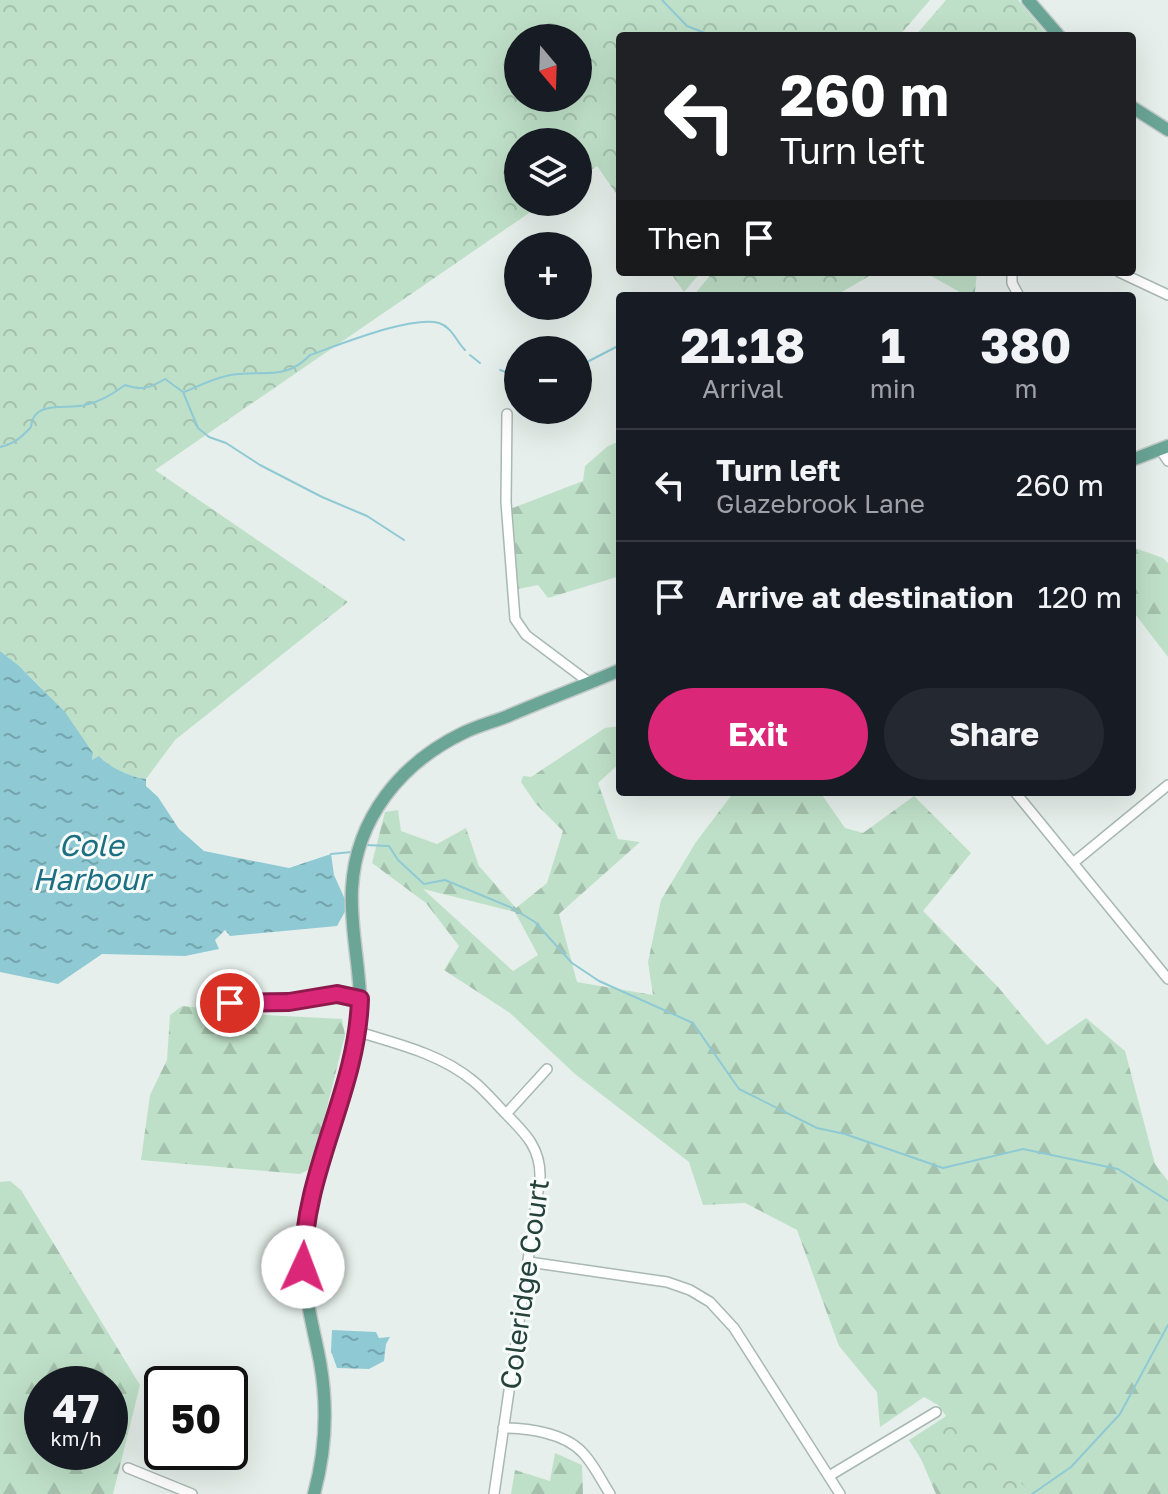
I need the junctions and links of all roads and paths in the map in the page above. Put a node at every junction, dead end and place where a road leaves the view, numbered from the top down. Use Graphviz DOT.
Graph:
graph roads {
  1 [pos="1028,0"];
  2 [pos="1056,32"];
  3 [pos="1136,110"];
  4 [pos="1168,130"];
  5 [pos="1128,276"];
  6 [pos="1168,295"];
  7 [pos="507,424"];
  8 [pos="1164,448"];
  9 [pos="1136,458"];
  10 [pos="1168,461"];
  11 [pos="616,672"];
  12 [pos="590,683"];
  13 [pos="1168,785"];
  14 [pos="1018,796"];
  15 [pos="1073,863"];
  16 [pos="1168,979"];
  17 [pos="360,999"];
  18 [pos="230,1003"];
  19 [pos="359,1032"];
  20 [pos="547,1069"];
  21 [pos="506,1114"];
  22 [pos="529,1262"];
  23 [pos="936,1412"];
  24 [pos="503,1428"];
  25 [pos="128,1468"];
  26 [pos="829,1476"];
  27 [pos="192,1494"];
  28 [pos="314,1494"];
  29 [pos="494,1494"];
  30 [pos="610,1494"];
  31 [pos="840,1494"];
  1 -- 2 [label="main road"];
  3 -- 4 [label="main road"];
  5 -- 6 [label="street"];
  7 -- 12 [label="street"];
  8 -- 9 [label="main road"];
  8 -- 10 [label="street"];
  11 -- 12 [label="main road"];
  12 -- 17 [label="main road"];
  13 -- 15 [label="street"];
  14 -- 15 [label="street"];
  15 -- 16 [label="street"];
  17 -- 18 [label="street"];
  17 -- 19 [label="main road"];
  19 -- 21 [label="street, Coleridge Court"];
  19 -- 28 [label="main road"];
  20 -- 21 [label="street"];
  21 -- 22 [label="street, Coleridge Court"];
  22 -- 24 [label="street, Coleridge Court"];
  22 -- 26 [label="street"];
  23 -- 26 [label="street"];
  24 -- 29 [label="street, Coleridge Court"];
  24 -- 30 [label="street"];
  25 -- 27 [label="street"];
  26 -- 31 [label="street"];
}
